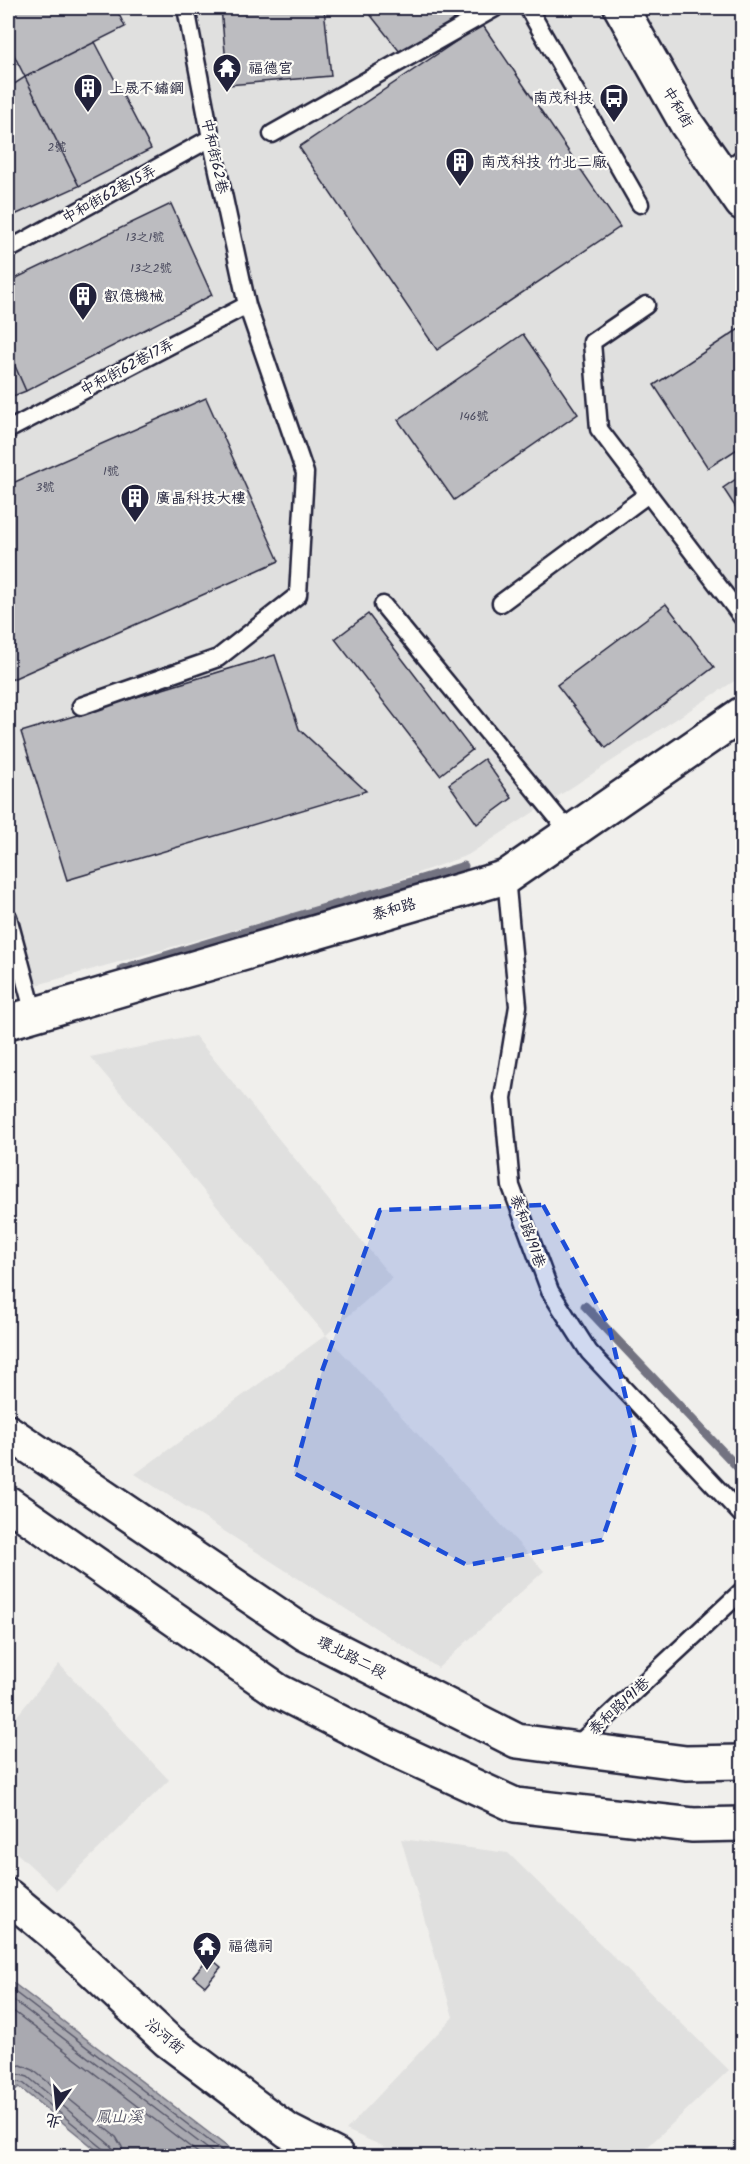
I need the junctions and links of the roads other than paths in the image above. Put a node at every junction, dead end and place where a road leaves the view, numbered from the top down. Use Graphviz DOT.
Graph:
graph roads {
  1 [pos="186,8"];
  2 [pos="495,8"];
  3 [pos="528,8"];
  4 [pos="621,8"];
  5 [pos="272,134"];
  6 [pos="211,138"];
  7 [pos="733,165"];
  8 [pos="742,202"];
  9 [pos="640,204"];
  10 [pos="8,250"];
  11 [pos="646,304"];
  12 [pos="247,305"];
  13 [pos="8,430"];
  14 [pos="648,494"];
  15 [pos="501,603"];
  16 [pos="383,605"];
  17 [pos="742,617"];
  18 [pos="81,706"];
  19 [pos="742,714"];
  20 [pos="570,833"];
  21 [pos="506,877"];
  22 [pos="8,917"];
  23 [pos="21,1018"];
  24 [pos="8,1432"];
  25 [pos="8,1503"];
  26 [pos="742,1515"];
  27 [pos="742,1591"];
  28 [pos="574,1748"];
  29 [pos="742,1762"];
  30 [pos="742,1824"];
  31 [pos="8,1896"];
  32 [pos="337,2157"];
  1 -- 6 [label="lane, 中和街62巷"];
  2 -- 5 [label="lane"];
  3 -- 9 [label="lane"];
  4 -- 7 [label="street, 中和街"];
  6 -- 10 [label="lane, 中和街62巷15弄"];
  6 -- 12 [label="lane, 中和街62巷"];
  7 -- 8 [label="street, 中和街"];
  11 -- 14 [label="lane"];
  12 -- 13 [label="lane, 中和街62巷17弄"];
  12 -- 18 [label="lane, 中和街62巷"];
  14 -- 15 [label="lane"];
  14 -- 17 [label="lane"];
  16 -- 20 [label="lane"];
  19 -- 20 [label="street, 泰和路"];
  20 -- 21 [label="street, 泰和路"];
  21 -- 23 [label="street, 泰和路"];
  21 -- 26 [label="lane, 泰和路191巷"];
  22 -- 23 [label="lane"];
  24 -- 28 [label="street, 環北路二段"];
  25 -- 30 [label="street"];
  27 -- 28 [label="lane, 泰和路191巷"];
  28 -- 29 [label="street, 環北路二段"];
  31 -- 32 [label="street, 沿河街"];
}
